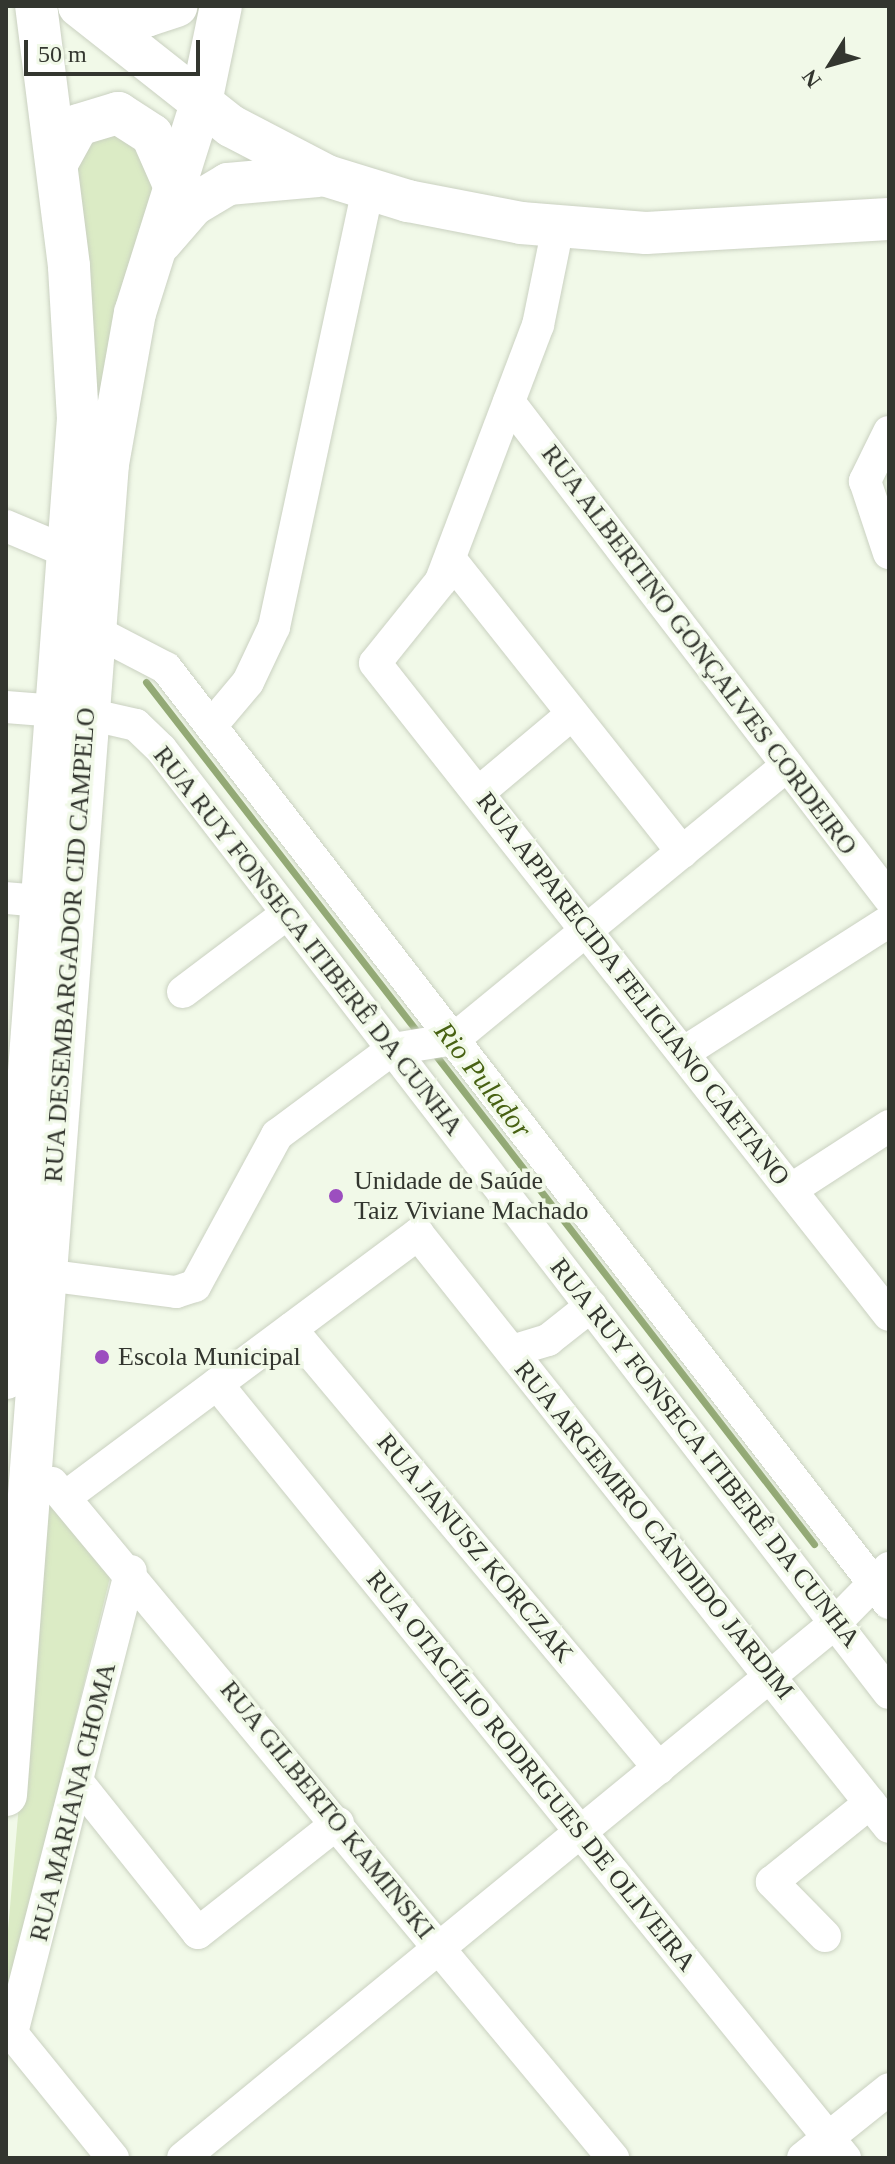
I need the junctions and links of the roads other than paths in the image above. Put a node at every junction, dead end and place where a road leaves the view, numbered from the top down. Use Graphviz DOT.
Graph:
graph roads {
  1 [pos="14,6"];
  2 [pos="36,6"];
  3 [pos="79,6"];
  4 [pos="88,6"];
  5 [pos="176,6"];
  6 [pos="221,6"];
  7 [pos="40,47"];
  8 [pos="200,107"];
  9 [pos="57,163"];
  10 [pos="327,176"];
  11 [pos="174,185"];
  12 [pos="368,190"];
  13 [pos="889,219"];
  14 [pos="558,227"];
  15 [pos="153,252"];
  16 [pos="509,402"];
  17 [pos="889,432"];
  18 [pos="6,526"];
  19 [pos="70,553"];
  20 [pos="889,553"];
  21 [pos="450,559"];
  22 [pos="95,631"];
  23 [pos="6,707"];
  24 [pos="73,712"];
  25 [pos="572,714"];
  26 [pos="211,726"];
  27 [pos="787,765"];
  28 [pos="478,793"];
  29 [pos="682,852"];
  30 [pos="889,898"];
  31 [pos="24,899"];
  32 [pos="288,913"];
  33 [pos="889,921"];
  34 [pos="587,930"];
  35 [pos="183,992"];
  36 [pos="454,1039"];
  37 [pos="393,1049"];
  38 [pos="686,1051"];
  39 [pos="17,1091"];
  40 [pos="889,1126"];
  41 [pos="792,1189"];
  42 [pos="22,1277"];
  43 [pos="591,1306"];
  44 [pos="889,1315"];
  45 [pos="291,1329"];
  46 [pos="512,1351"];
  47 [pos="6,1378"];
  48 [pos="217,1384"];
  49 [pos="20,1467"];
  50 [pos="68,1495"];
  51 [pos="131,1571"];
  52 [pos="883,1584"];
  53 [pos="835,1623"];
  54 [pos="771,1676"];
  55 [pos="889,1693"];
  56 [pos="659,1768"];
  57 [pos="80,1785"];
  58 [pos="6,1795"];
  59 [pos="880,1815"];
  60 [pos="338,1823"];
  61 [pos="580,1832"];
  62 [pos="825,1936"];
  63 [pos="440,1947"];
  64 [pos="9,2030"];
  65 [pos="889,2089"];
  66 [pos="836,2148"];
  67 [pos="113,2158"];
  68 [pos="183,2158"];
  69 [pos="613,2158"];
  70 [pos="803,2158"];
  1 -- 7 [label="main road"];
  2 -- 7 [label="main road, RUA DESEMBARGADOR CID CAMPELO"];
  3 -- 8 [label="main road"];
  4 -- 5 [label="main road"];
  6 -- 8 [label="main road, RUA DESEMBARGADOR CID CAMPELO"];
  7 -- 9 [label="main road, RUA DESEMBARGADOR CID CAMPELO"];
  8 -- 10 [label="main road"];
  8 -- 11 [label="main road, RUA DESEMBARGADOR CID CAMPELO"];
  9 -- 11 [label="main road"];
  9 -- 19 [label="main road, RUA DESEMBARGADOR CID CAMPELO"];
  10 -- 12 [label="main road"];
  10 -- 15 [label="main road"];
  11 -- 15 [label="main road, RUA DESEMBARGADOR CID CAMPELO"];
  12 -- 14 [label="main road"];
  12 -- 26 [label="street"];
  13 -- 14 [label="main road"];
  14 -- 16 [label="street"];
  15 -- 22 [label="main road, RUA DESEMBARGADOR CID CAMPELO"];
  16 -- 21 [label="street"];
  16 -- 27 [label="street, RUA ALBERTINO GONÇALVES CORDEIRO"];
  17 -- 20 [label="street"];
  18 -- 19 [label="street"];
  19 -- 24 [label="main road, RUA DESEMBARGADOR CID CAMPELO"];
  21 -- 25 [label="street"];
  21 -- 28 [label="street, RUA APPARECIDA FELICIANO CAETANO"];
  22 -- 24 [label="main road, RUA DESEMBARGADOR CID CAMPELO"];
  22 -- 26 [label="street, RUA RUY FONSECA ITIBERÊ DA CUNHA"];
  23 -- 24 [label="street, RUA RUY FONSECA ITIBERÊ DA CUNHA"];
  24 -- 31 [label="main road, RUA DESEMBARGADOR CID CAMPELO"];
  24 -- 32 [label="street, RUA RUY FONSECA ITIBERÊ DA CUNHA"];
  24 -- 42 [label="main road, RUA DESEMBARGADOR CID CAMPELO"];
  25 -- 28 [label="street"];
  25 -- 29 [label="street"];
  26 -- 36 [label="street, RUA RUY FONSECA ITIBERÊ DA CUNHA"];
  27 -- 29 [label="street"];
  27 -- 30 [label="street, RUA ALBERTINO GONÇALVES CORDEIRO"];
  28 -- 34 [label="street, RUA APPARECIDA FELICIANO CAETANO"];
  29 -- 34 [label="street"];
  31 -- 39 [label="main road, RUA DESEMBARGADOR CID CAMPELO"];
  32 -- 35 [label="street"];
  32 -- 37 [label="street, RUA RUY FONSECA ITIBERÊ DA CUNHA"];
  33 -- 38 [label="street"];
  34 -- 36 [label="street"];
  34 -- 38 [label="street, RUA APPARECIDA FELICIANO CAETANO"];
  36 -- 37 [label="street"];
  36 -- 52 [label="street, RUA RUY FONSECA ITIBERÊ DA CUNHA"];
  37 -- 42 [label="street"];
  37 -- 43 [label="street, RUA RUY FONSECA ITIBERÊ DA CUNHA"];
  38 -- 41 [label="street, RUA APPARECIDA FELICIANO CAETANO"];
  39 -- 42 [label="main road, RUA DESEMBARGADOR CID CAMPELO"];
  40 -- 41 [label="street"];
  41 -- 44 [label="street, RUA APPARECIDA FELICIANO CAETANO"];
  42 -- 47 [label="main road, RUA DESEMBARGADOR CID CAMPELO"];
  42 -- 49 [label="main road, RUA DESEMBARGADOR CID CAMPELO"];
  43 -- 46 [label="street"];
  43 -- 53 [label="street, RUA RUY FONSECA ITIBERÊ DA CUNHA"];
  45 -- 46 [label="street, RUA ARGEMIRO CÂNDIDO JARDIM"];
  45 -- 48 [label="street"];
  45 -- 56 [label="street, RUA JANUSZ KORCZAK"];
  46 -- 54 [label="street, RUA ARGEMIRO CÂNDIDO JARDIM"];
  48 -- 50 [label="street"];
  48 -- 61 [label="street, RUA OTACÍLIO RODRIGUES DE OLIVEIRA"];
  49 -- 50 [label="street, RUA GILBERTO KAMINSKI"];
  49 -- 58 [label="main road, RUA DESEMBARGADOR CID CAMPELO"];
  50 -- 51 [label="street, RUA GILBERTO KAMINSKI"];
  51 -- 57 [label="street, RUA MARIANA CHOMA"];
  51 -- 60 [label="street, RUA GILBERTO KAMINSKI"];
  52 -- 53 [label="street"];
  53 -- 54 [label="street"];
  53 -- 55 [label="street, RUA RUY FONSECA ITIBERÊ DA CUNHA"];
  54 -- 56 [label="street"];
  54 -- 59 [label="street, RUA ARGEMIRO CÂNDIDO JARDIM"];
  56 -- 61 [label="street"];
  57 -- 60 [label="street"];
  57 -- 64 [label="street, RUA MARIANA CHOMA"];
  59 -- 62 [label="street"];
  60 -- 63 [label="street, RUA GILBERTO KAMINSKI"];
  61 -- 63 [label="street"];
  61 -- 66 [label="street, RUA OTACÍLIO RODRIGUES DE OLIVEIRA"];
  63 -- 68 [label="street"];
  63 -- 69 [label="street, RUA GILBERTO KAMINSKI"];
  64 -- 67 [label="street"];
  65 -- 66 [label="street"];
  66 -- 70 [label="street"];
}
